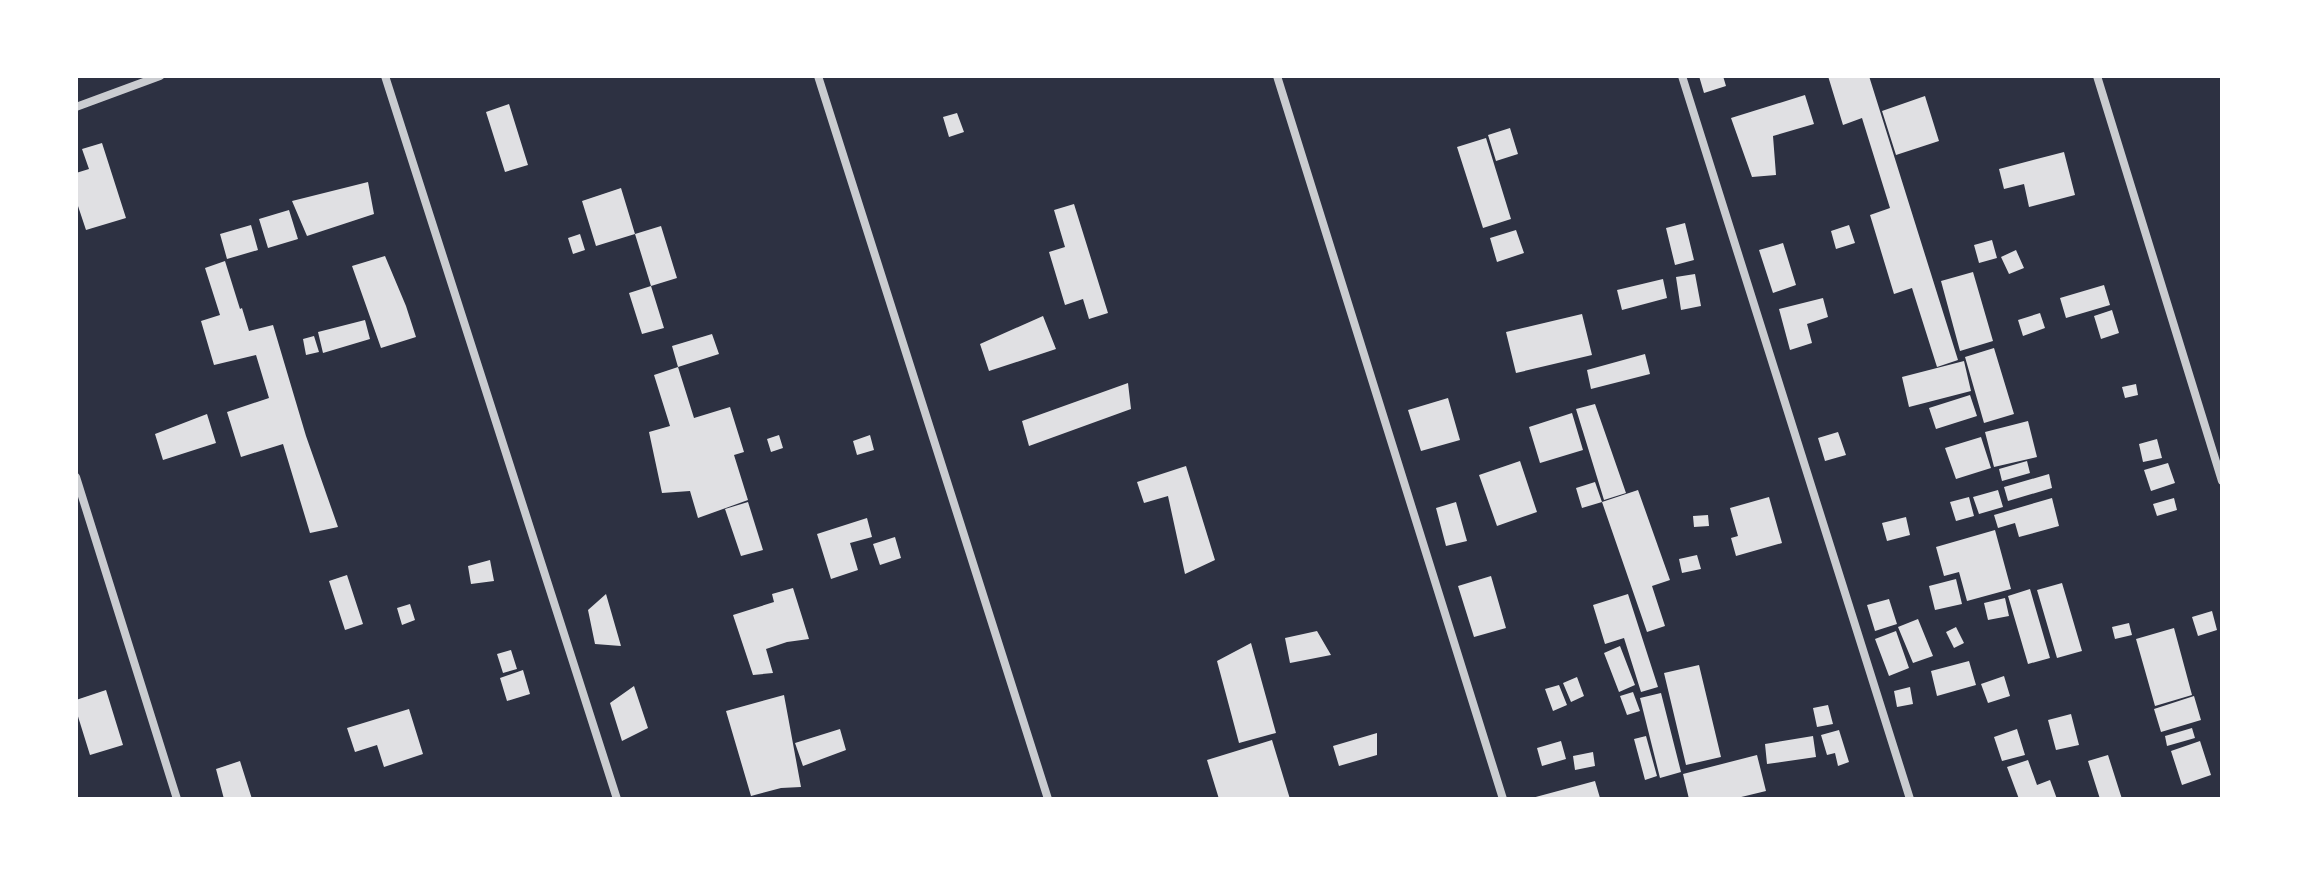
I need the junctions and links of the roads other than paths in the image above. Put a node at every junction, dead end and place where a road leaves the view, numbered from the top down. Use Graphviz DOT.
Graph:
graph roads {
  1 [pos="160,76"];
  2 [pos="385,76"];
  3 [pos="818,76"];
  4 [pos="1277,76"];
  5 [pos="1682,76"];
  6 [pos="2097,76"];
  7 [pos="76,107"];
  8 [pos="76,477"];
  9 [pos="2222,481"];
  10 [pos="177,799"];
  11 [pos="617,799"];
  12 [pos="1048,799"];
  13 [pos="1503,799"];
  14 [pos="1910,799"];
  1 -- 7 [label="street"];
  2 -- 11 [label="street"];
  3 -- 12 [label="street"];
  4 -- 13 [label="street"];
  5 -- 14 [label="street"];
  6 -- 9 [label="street"];
  8 -- 10 [label="street"];
}
